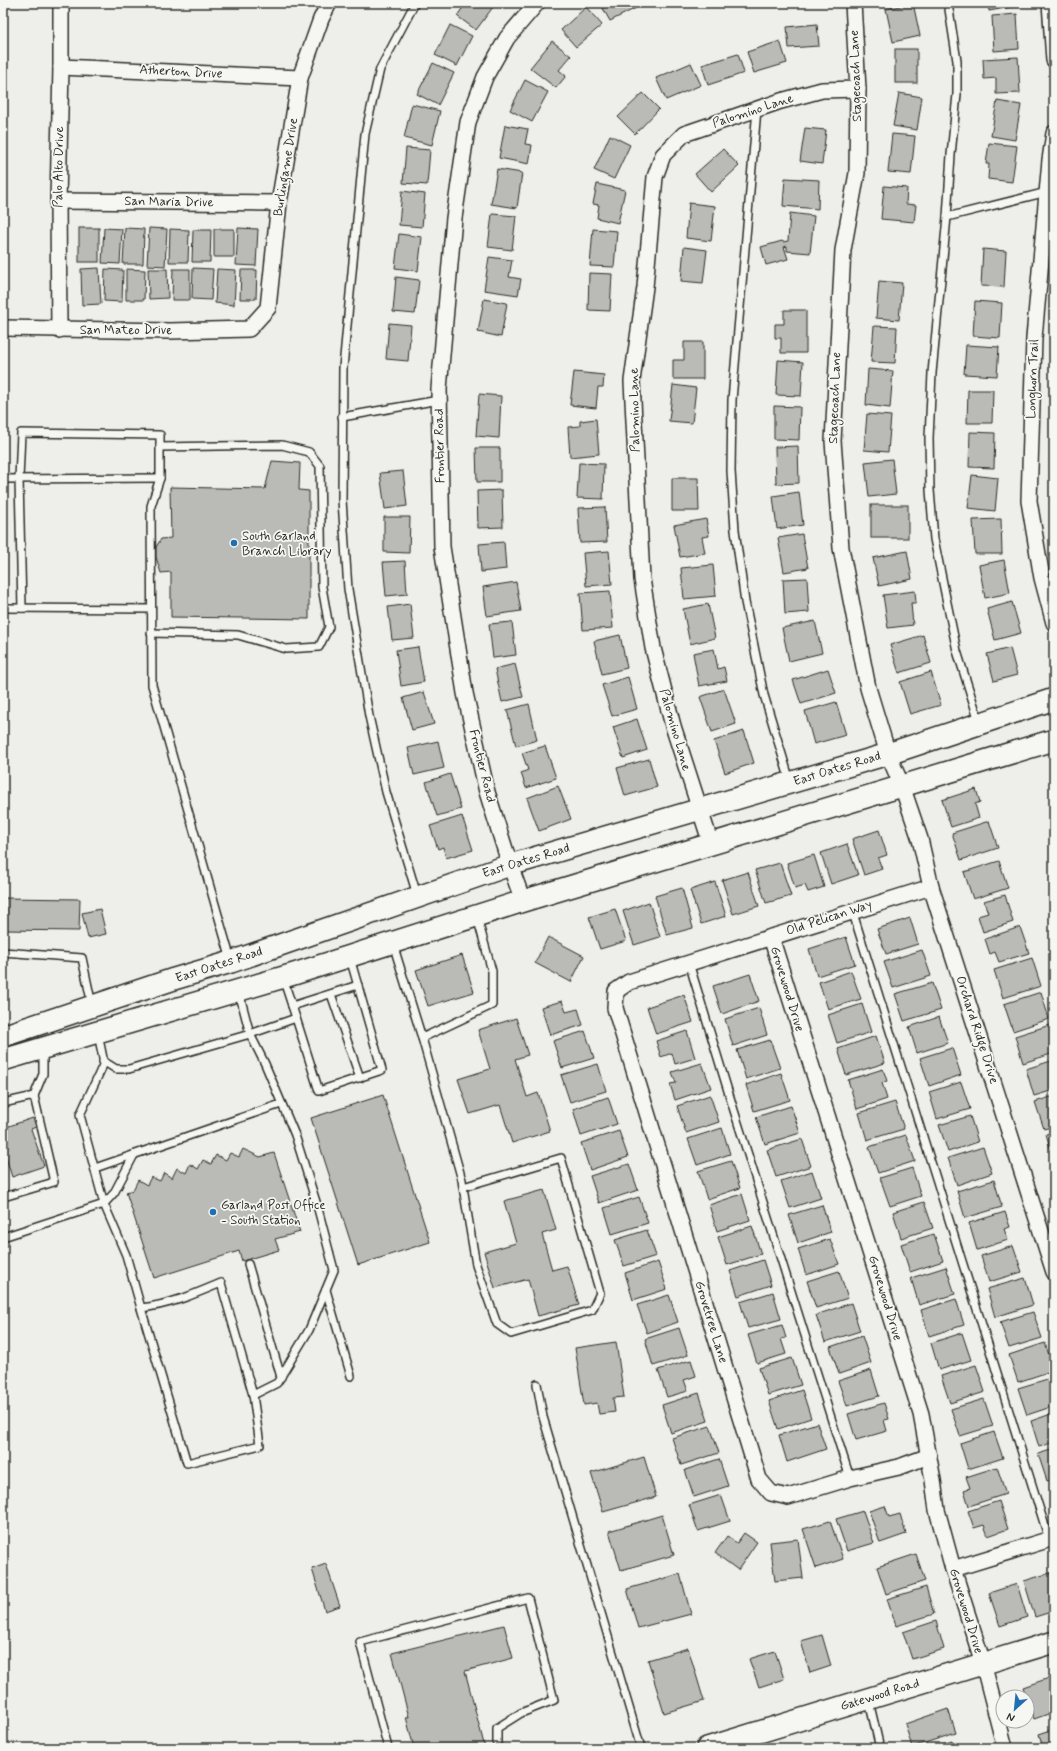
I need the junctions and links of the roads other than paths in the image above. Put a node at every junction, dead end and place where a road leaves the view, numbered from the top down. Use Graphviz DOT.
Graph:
graph roads {
  1 [pos="61,3"];
  2 [pos="329,3"];
  3 [pos="415,3"];
  4 [pos="537,3"];
  5 [pos="853,3"];
  6 [pos="948,3"];
  7 [pos="1050,3"];
  8 [pos="1054,60"];
  9 [pos="61,67"];
  10 [pos="300,78"];
  11 [pos="858,89"];
  12 [pos="757,109"];
  13 [pos="1054,133"];
  14 [pos="1047,192"];
  15 [pos="58,201"];
  16 [pos="279,203"];
  17 [pos="947,217"];
  18 [pos="3,328"];
  19 [pos="249,329"];
  20 [pos="58,330"];
  21 [pos="439,400"];
  22 [pos="342,417"];
  23 [pos="160,447"];
  24 [pos="160,478"];
  25 [pos="3,479"];
  26 [pos="19,479"];
  27 [pos="1048,576"];
  28 [pos="3,608"];
  29 [pos="22,608"];
  30 [pos="151,608"];
  31 [pos="1054,623"];
  32 [pos="151,633"];
  33 [pos="1054,699"];
  34 [pos="980,723"];
  35 [pos="1054,740"];
  36 [pos="888,754"];
  37 [pos="790,783"];
  38 [pos="902,786"];
  39 [pos="700,810"];
  40 [pos="711,844"];
  41 [pos="510,865"];
  42 [pos="931,887"];
  43 [pos="418,897"];
  44 [pos="523,901"];
  45 [pos="852,910"];
  46 [pos="477,916"];
  47 [pos="771,937"];
  48 [pos="393,942"];
  49 [pos="3,952"];
  50 [pos="350,956"];
  51 [pos="231,962"];
  52 [pos="689,964"];
  53 [pos="283,977"];
  54 [pos="358,985"];
  55 [pos="239,990"];
  56 [pos="616,991"];
  57 [pos="331,994"];
  58 [pos="292,1006"];
  59 [pos="93,1007"];
  60 [pos="296,1018"];
  61 [pos="3,1025"];
  62 [pos="26,1029"];
  63 [pos="98,1032"];
  64 [pos="250,1034"];
  65 [pos="3,1036"];
  66 [pos="422,1038"];
  67 [pos="44,1048"];
  68 [pos="3,1060"];
  69 [pos="103,1061"];
  70 [pos="360,1078"];
  71 [pos="34,1096"];
  72 [pos="3,1103"];
  73 [pos="282,1104"];
  74 [pos="134,1155"];
  75 [pos="94,1168"];
  76 [pos="463,1187"];
  77 [pos="3,1193"];
  78 [pos="104,1204"];
  79 [pos="3,1237"];
  80 [pos="248,1264"];
  81 [pos="1054,1272"];
  82 [pos="326,1290"];
  83 [pos="141,1308"];
  84 [pos="351,1376"];
  85 [pos="281,1377"];
  86 [pos="537,1384"];
  87 [pos="254,1395"];
  88 [pos="929,1456"];
  89 [pos="850,1478"];
  90 [pos="1052,1539"];
  91 [pos="953,1569"];
  92 [pos="1054,1642"];
  93 [pos="983,1663"];
  94 [pos="869,1698"];
  95 [pos="388,1748"];
  96 [pos="498,1748"];
  97 [pos="641,1748"];
  98 [pos="707,1748"];
  99 [pos="880,1748"];
  100 [pos="1005,1748"];
  1 -- 9 [label="street, Palo Alto Drive"];
  2 -- 10 [label="street, Burlingame Drive"];
  3 -- 22 [label="lane"];
  4 -- 21 [label="street, Frontier Road"];
  5 -- 11 [label="street, Stagecoach Lane"];
  6 -- 17 [label="lane"];
  7 -- 8 [label="street"];
  9 -- 10 [label="street, Atherton Drive"];
  9 -- 15 [label="street, Palo Alto Drive"];
  10 -- 16 [label="street, Burlingame Drive"];
  11 -- 12 [label="street, Palomino Lane"];
  11 -- 36 [label="street, Stagecoach Lane"];
  12 -- 37 [label="lane"];
  12 -- 39 [label="street, Palomino Lane"];
  13 -- 14 [label="street, Longhorn Trail"];
  14 -- 17 [label="lane"];
  14 -- 27 [label="street, Longhorn Trail"];
  15 -- 16 [label="street, San Maria Drive"];
  15 -- 20 [label="street, Palo Alto Drive"];
  16 -- 19 [label="street, Burlingame Drive"];
  17 -- 34 [label="lane"];
  18 -- 20 [label="street, San Mateo Drive"];
  19 -- 20 [label="street, San Mateo Drive"];
  21 -- 22 [label="lane"];
  21 -- 41 [label="street, Frontier Road"];
  22 -- 43 [label="lane"];
  23 -- 24 [label="lane"];
  23 -- 26 [label="lane"];
  23 -- 32 [label="lane"];
  24 -- 26 [label="lane"];
  24 -- 30 [label="lane"];
  25 -- 26 [label="lane"];
  26 -- 29 [label="lane"];
  27 -- 31 [label="street, Longhorn Trail"];
  28 -- 29 [label="lane"];
  29 -- 30 [label="lane"];
  30 -- 32 [label="lane"];
  32 -- 51 [label="lane"];
  33 -- 34 [label="main road, East Oates Road"];
  34 -- 36 [label="main road, East Oates Road"];
  35 -- 38 [label="main road"];
  36 -- 37 [label="main road, East Oates Road"];
  36 -- 38 [label="street, Stagecoach Lane"];
  37 -- 39 [label="main road, East Oates Road"];
  38 -- 40 [label="main road"];
  38 -- 42 [label="street, Orchard Ridge Drive"];
  39 -- 40 [label="street, Palomino Lane"];
  39 -- 41 [label="main road, East Oates Road"];
  40 -- 44 [label="main road"];
  41 -- 43 [label="main road, East Oates Road"];
  41 -- 44 [label="street, Frontier Road"];
  42 -- 45 [label="street, Old Pelican Way"];
  42 -- 81 [label="street, Orchard Ridge Drive"];
  43 -- 51 [label="main road, East Oates Road"];
  44 -- 46 [label="main road"];
  45 -- 47 [label="street, Old Pelican Way"];
  45 -- 90 [label="lane"];
  46 -- 48 [label="main road"];
  46 -- 66 [label="lane"];
  47 -- 52 [label="street, Old Pelican Way"];
  47 -- 88 [label="street, Grovewood Drive"];
  48 -- 50 [label="main road"];
  48 -- 66 [label="lane"];
  49 -- 59 [label="lane"];
  50 -- 53 [label="main road"];
  50 -- 54 [label="lane"];
  51 -- 55 [label="main road"];
  51 -- 59 [label="main road, East Oates Road"];
  52 -- 56 [label="street, Old Pelican Way"];
  52 -- 89 [label="lane"];
  53 -- 55 [label="main road"];
  53 -- 58 [label="lane"];
  54 -- 57 [label="lane"];
  54 -- 70 [label="lane"];
  55 -- 63 [label="main road"];
  55 -- 64 [label="lane"];
  56 -- 89 [label="street, Grovetree Lane"];
  57 -- 58 [label="lane"];
  57 -- 70 [label="lane"];
  58 -- 60 [label="lane"];
  59 -- 62 [label="main road, East Oates Road"];
  60 -- 64 [label="lane"];
  60 -- 70 [label="lane"];
  61 -- 62 [label="main road"];
  62 -- 65 [label="main road, East Oates Road"];
  63 -- 67 [label="main road"];
  63 -- 69 [label="lane"];
  64 -- 69 [label="lane"];
  64 -- 73 [label="lane"];
  66 -- 76 [label="lane"];
  67 -- 68 [label="main road"];
  67 -- 71 [label="lane"];
  69 -- 75 [label="lane"];
  71 -- 72 [label="lane"];
  71 -- 77 [label="lane"];
  73 -- 74 [label="lane"];
  73 -- 82 [label="lane"];
  74 -- 75 [label="lane"];
  74 -- 78 [label="lane"];
  75 -- 78 [label="lane"];
  76 -- 76 [label="lane"];
  78 -- 79 [label="lane"];
  78 -- 83 [label="lane"];
  80 -- 85 [label="lane"];
  82 -- 84 [label="lane"];
  82 -- 85 [label="lane"];
  83 -- 87 [label="lane"];
  83 -- 87 [label="lane"];
  85 -- 87 [label="lane"];
  86 -- 97 [label="lane"];
  88 -- 89 [label="street, Grovetree Lane"];
  88 -- 91 [label="street, Grovewood Drive"];
  90 -- 91 [label="street"];
  91 -- 93 [label="street, Grovewood Drive"];
  92 -- 93 [label="main road, Gatewood Road"];
  93 -- 94 [label="main road, Gatewood Road"];
  93 -- 100 [label="street, Grovewood Drive"];
  94 -- 98 [label="main road, Gatewood Road"];
  94 -- 99 [label="lane"];
  95 -- 96 [label="lane"];
}
